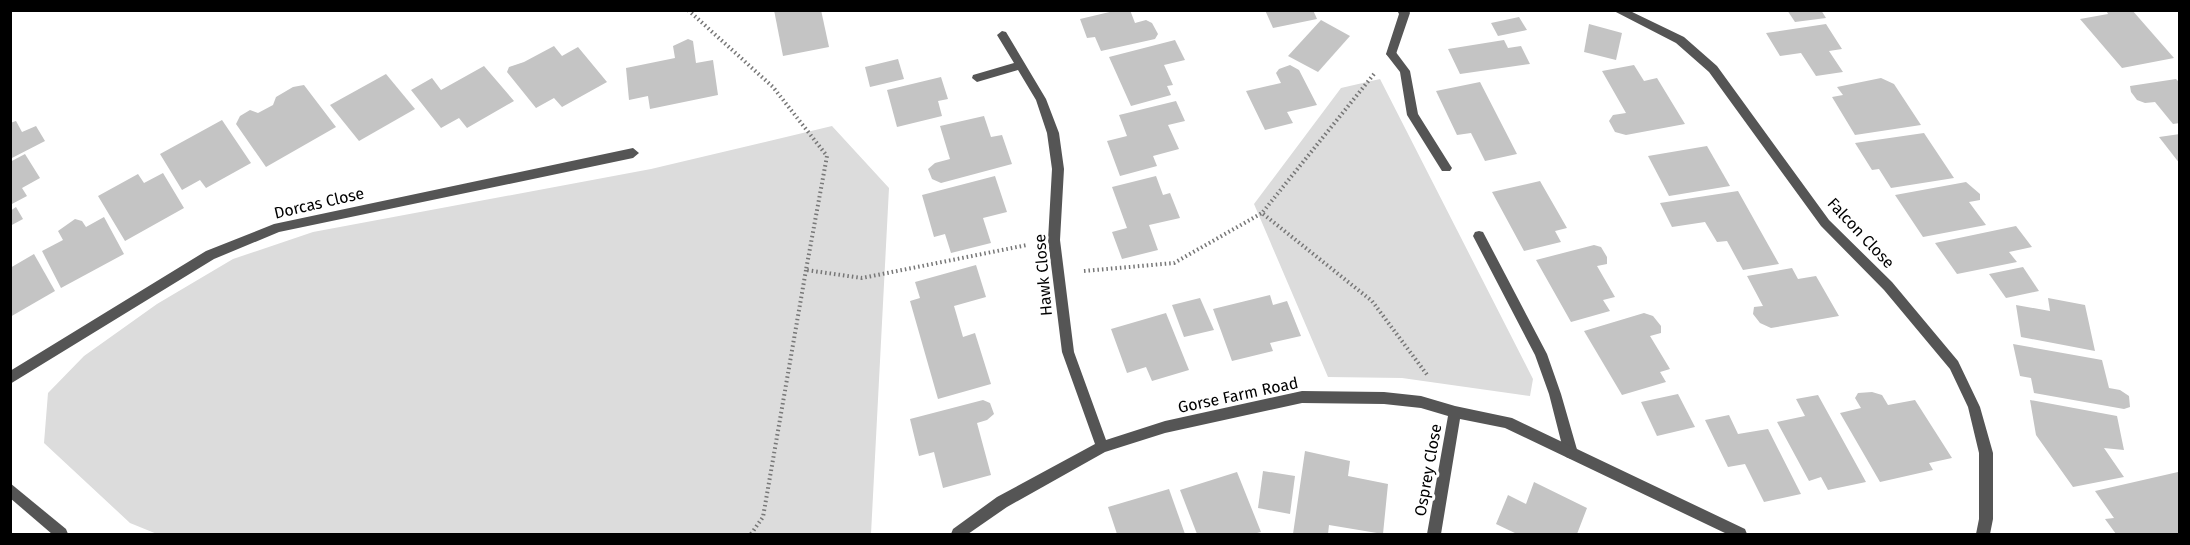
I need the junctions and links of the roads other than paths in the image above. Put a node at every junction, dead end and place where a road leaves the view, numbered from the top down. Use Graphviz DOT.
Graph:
graph roads {
  1 [pos="1418,10"];
  2 [pos="1617,10"];
  3 [pos="1404,12"];
  4 [pos="1002,35"];
  5 [pos="1021,65"];
  6 [pos="977,78"];
  7 [pos="633,153"];
  8 [pos="1446,168"];
  9 [pos="1479,236"];
  10 [pos="10,378"];
  11 [pos="1455,412"];
  12 [pos="1102,447"];
  13 [pos="1570,453"];
  14 [pos="10,489"];
  15 [pos="61,534"];
  16 [pos="957,534"];
  17 [pos="1434,534"];
  18 [pos="1740,534"];
  19 [pos="1983,534"];
  1 -- 3 [label="street"];
  2 -- 19 [label="street, Falcon Close"];
  3 -- 8 [label="street"];
  4 -- 5 [label="street, Hawk Close"];
  5 -- 6 [label="street"];
  5 -- 12 [label="street, Hawk Close"];
  7 -- 10 [label="street, Dorcas Close"];
  9 -- 13 [label="street"];
  11 -- 12 [label="street, Gorse Farm Road"];
  11 -- 13 [label="street, Gorse Farm Road"];
  11 -- 17 [label="street, Osprey Close"];
  12 -- 16 [label="street, Gorse Farm Road"];
  13 -- 18 [label="street, Gorse Farm Road"];
  14 -- 15 [label="street"];
}
